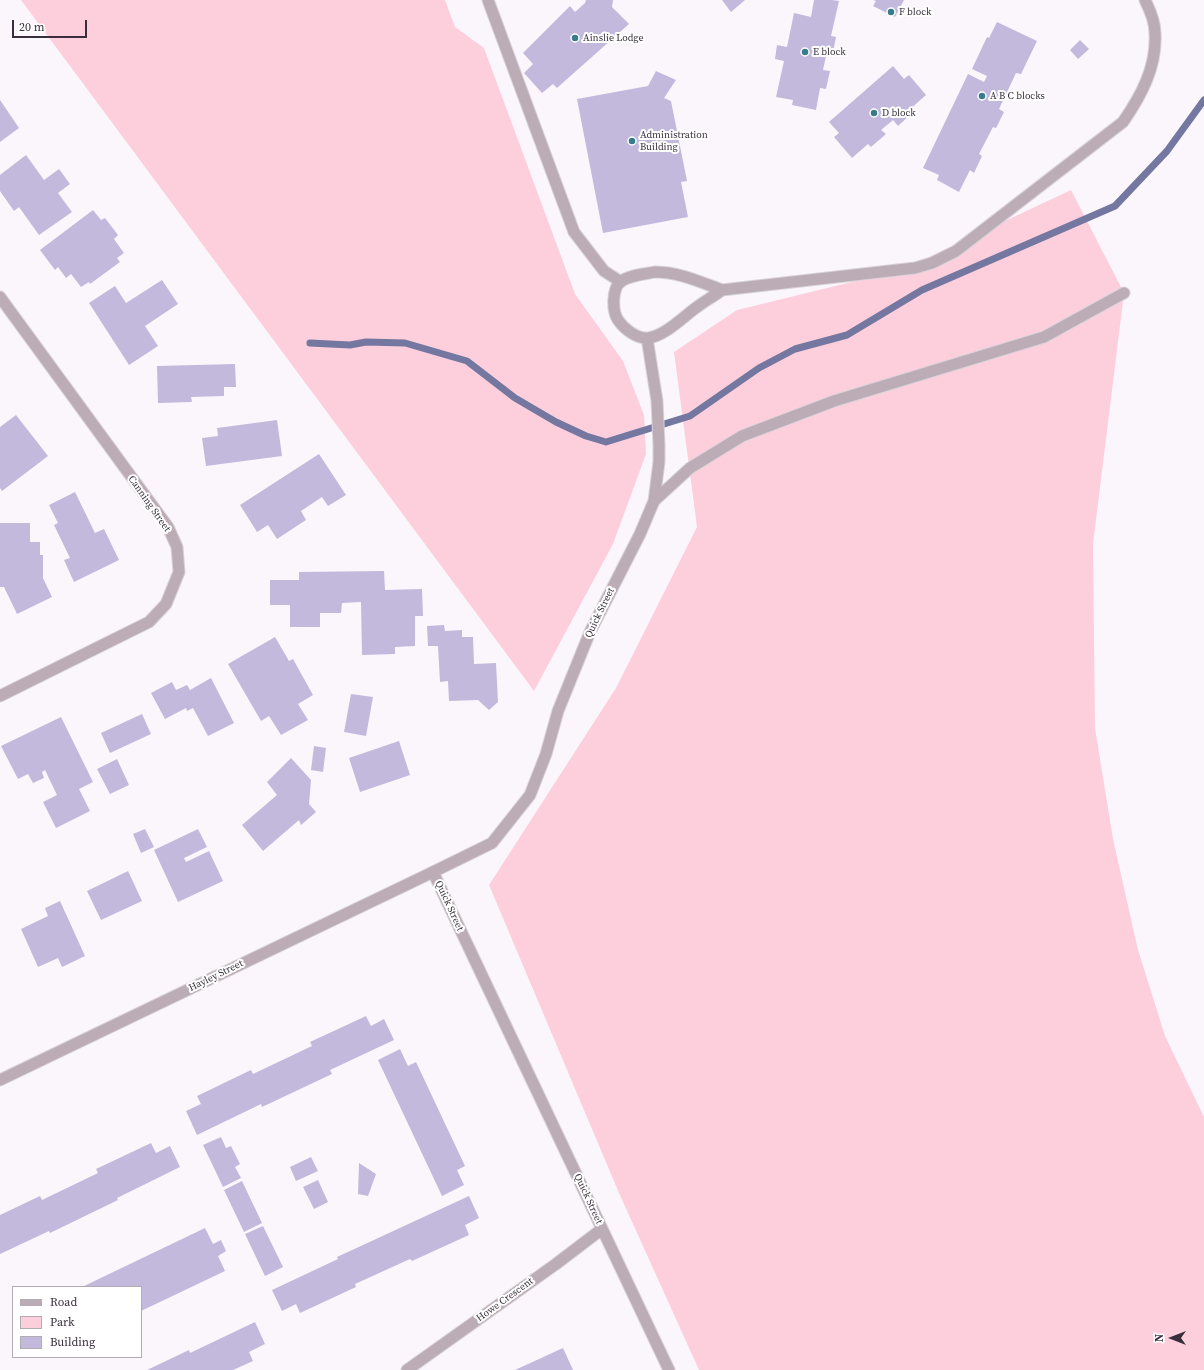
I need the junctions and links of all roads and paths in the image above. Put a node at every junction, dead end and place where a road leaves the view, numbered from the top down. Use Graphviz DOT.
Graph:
graph roads {
  1 [pos="488,0"];
  2 [pos="1145,0"];
  3 [pos="621,282"];
  4 [pos="722,290"];
  5 [pos="1124,293"];
  6 [pos="0,298"];
  7 [pos="647,338"];
  8 [pos="654,501"];
  9 [pos="0,696"];
  10 [pos="433,872"];
  11 [pos="0,1080"];
  12 [pos="602,1229"];
  13 [pos="407,1370"];
  14 [pos="669,1370"];
  1 -- 3 [label="street"];
  2 -- 4 [label="street"];
  3 -- 4 [label="street"];
  3 -- 7 [label="street"];
  4 -- 7 [label="street"];
  5 -- 8 [label="street"];
  6 -- 9 [label="street, Canning Street"];
  7 -- 8 [label="street, Quick Street"];
  8 -- 10 [label="street, Quick Street"];
  10 -- 11 [label="street, Hayley Street"];
  10 -- 12 [label="street, Quick Street"];
  12 -- 13 [label="street, Howe Crescent"];
  12 -- 14 [label="street, Quick Street"];
}
